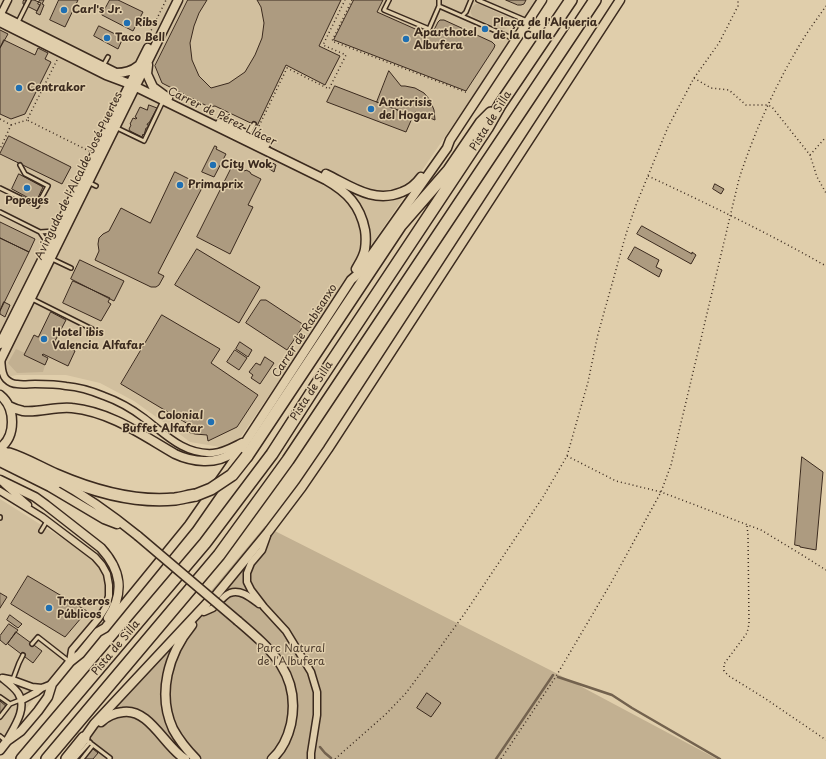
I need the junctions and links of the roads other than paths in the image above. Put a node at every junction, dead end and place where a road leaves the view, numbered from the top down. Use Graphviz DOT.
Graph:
graph roads {
  1 [pos="8,0"];
  2 [pos="29,0"];
  3 [pos="172,0"];
  4 [pos="178,0"];
  5 [pos="388,0"];
  6 [pos="439,0"];
  7 [pos="471,0"];
  8 [pos="478,0"];
  9 [pos="542,0"];
  10 [pos="571,0"];
  11 [pos="595,0"];
  12 [pos="620,0"];
  13 [pos="439,6"];
  14 [pos="0,16"];
  15 [pos="462,16"];
  16 [pos="0,22"];
  17 [pos="528,22"];
  18 [pos="17,24"];
  19 [pos="516,40"];
  20 [pos="108,56"];
  21 [pos="149,59"];
  22 [pos="140,64"];
  23 [pos="103,67"];
  24 [pos="133,85"];
  25 [pos="164,101"];
  26 [pos="500,105"];
  27 [pos="254,124"];
  28 [pos="115,127"];
  29 [pos="248,135"];
  30 [pos="450,140"];
  31 [pos="20,166"];
  32 [pos="88,182"];
  33 [pos="96,186"];
  34 [pos="0,188"];
  35 [pos="0,212"];
  36 [pos="57,231"];
  37 [pos="40,232"];
  38 [pos="50,246"];
  39 [pos="51,258"];
  40 [pos="71,268"];
  41 [pos="351,280"];
  42 [pos="31,298"];
  43 [pos="92,329"];
  44 [pos="0,344"];
  45 [pos="1,360"];
  46 [pos="1,394"];
  47 [pos="8,406"];
  48 [pos="247,440"];
  49 [pos="3,455"];
  50 [pos="0,481"];
  51 [pos="0,491"];
  52 [pos="44,519"];
  53 [pos="41,531"];
  54 [pos="268,532"];
  55 [pos="138,536"];
  56 [pos="219,596"];
  57 [pos="264,607"];
  58 [pos="98,632"];
  59 [pos="32,644"];
  60 [pos="23,655"];
  61 [pos="70,662"];
  62 [pos="1,678"];
  63 [pos="13,680"];
  64 [pos="52,684"];
  65 [pos="42,688"];
  66 [pos="1,699"];
  67 [pos="22,700"];
  68 [pos="10,704"];
  69 [pos="0,717"];
  70 [pos="0,736"];
  71 [pos="87,740"];
  72 [pos="7,741"];
  73 [pos="93,745"];
  74 [pos="0,750"];
  75 [pos="173,750"];
  76 [pos="22,759"];
  77 [pos="47,759"];
  78 [pos="66,759"];
  79 [pos="75,759"];
  80 [pos="82,759"];
  81 [pos="109,759"];
  82 [pos="178,759"];
  83 [pos="185,759"];
  84 [pos="196,759"];
  85 [pos="272,759"];
  86 [pos="310,759"];
  1 -- 14 [label="street"];
  2 -- 18 [label="lane"];
  3 -- 22 [label="street, Avinguda de l'Alcalde José Puertes"];
  4 -- 21 [label="street, Avinguda de l'Alcalde José Puertes"];
  5 -- 13 [label="lane"];
  6 -- 13 [label="lane"];
  7 -- 15 [label="lane"];
  8 -- 17 [label="lane"];
  9 -- 17 [label="street, Carrer de Rabisanxo"];
  10 -- 26 [label="highway, Pista de Silla"];
  11 -- 77 [label="highway, Pista de Silla"];
  12 -- 54 [label="street"];
  13 -- 15 [label="lane"];
  14 -- 18 [label="street"];
  15 -- 19 [label="lane"];
  16 -- 24 [label="street, Carrer de Pérez Llácer"];
  17 -- 19 [label="street, Carrer de Rabisanxo"];
  18 -- 23 [label="street"];
  19 -- 30 [label="street, Carrer de Rabisanxo"];
  20 -- 23 [label="lane"];
  21 -- 24 [label="street, Avinguda de l'Alcalde José Puertes"];
  21 -- 29 [label="street, Carrer de Pérez Llácer"];
  22 -- 23 [label="street"];
  22 -- 24 [label="street, Avinguda de l'Alcalde José Puertes"];
  24 -- 25 [label="street, Carrer de Pérez Llácer"];
  24 -- 28 [label="street, Avinguda de l'Alcalde José Puertes"];
  24 -- 36 [label="street, Avinguda de l'Alcalde José Puertes"];
  25 -- 28 [label="lane"];
  25 -- 41 [label="street, Carrer de Pérez Llácer"];
  26 -- 49 [label="highway, bridge"];
  26 -- 76 [label="highway, Pista de Silla"];
  27 -- 29 [label="lane"];
  28 -- 32 [label="street, Avinguda de l'Alcalde José Puertes"];
  29 -- 30 [label="street, Carrer de Pérez Llácer"];
  30 -- 41 [label="street, Carrer de Rabisanxo"];
  31 -- 34 [label="lane"];
  32 -- 33 [label="lane"];
  32 -- 39 [label="street, Avinguda de l'Alcalde José Puertes"];
  35 -- 37 [label="lane"];
  36 -- 37 [label="lane"];
  36 -- 38 [label="street, Avinguda de l'Alcalde José Puertes"];
  37 -- 38 [label="lane"];
  38 -- 44 [label="street, Avinguda de l'Alcalde José Puertes"];
  39 -- 40 [label="lane"];
  39 -- 42 [label="street, Avinguda de l'Alcalde José Puertes"];
  41 -- 48 [label="street, Carrer de Rabisanxo"];
  42 -- 43 [label="lane"];
  42 -- 45 [label="street, Avinguda de l'Alcalde José Puertes"];
  45 -- 48 [label="street"];
  46 -- 47 [label="street"];
  47 -- 48 [label="street"];
  47 -- 49 [label="street"];
  48 -- 58 [label="street, Carrer de Rabisanxo"];
  49 -- 55 [label="street"];
  49 -- 55 [label="street"];
  50 -- 52 [label="street"];
  50 -- 58 [label="street"];
  51 -- 52 [label="street"];
  52 -- 53 [label="lane"];
  52 -- 61 [label="street, Carrer de Rabisanxo"];
  54 -- 56 [label="street"];
  54 -- 57 [label="street"];
  55 -- 85 [label="street, bridge"];
  56 -- 57 [label="street"];
  57 -- 86 [label="street"];
  58 -- 61 [label="street, Carrer de Rabisanxo"];
  59 -- 61 [label="lane"];
  60 -- 63 [label="lane"];
  61 -- 64 [label="street, Carrer de Rabisanxo"];
  62 -- 63 [label="street"];
  62 -- 67 [label="street"];
  63 -- 65 [label="street"];
  64 -- 65 [label="street"];
  64 -- 72 [label="street, Carrer de Rabisanxo"];
  65 -- 67 [label="street"];
  66 -- 68 [label="lane"];
  67 -- 68 [label="lane"];
  67 -- 72 [label="street"];
  68 -- 69 [label="lane"];
  70 -- 72 [label="lane"];
  71 -- 73 [label="lane"];
  71 -- 75 [label="street"];
  71 -- 78 [label="highway"];
  71 -- 79 [label="lane"];
  71 -- 84 [label="street"];
  72 -- 74 [label="street, Carrer de Rabisanxo"];
  73 -- 80 [label="lane"];
  73 -- 81 [label="lane"];
  75 -- 82 [label="street"];
  75 -- 83 [label="street"];
}
